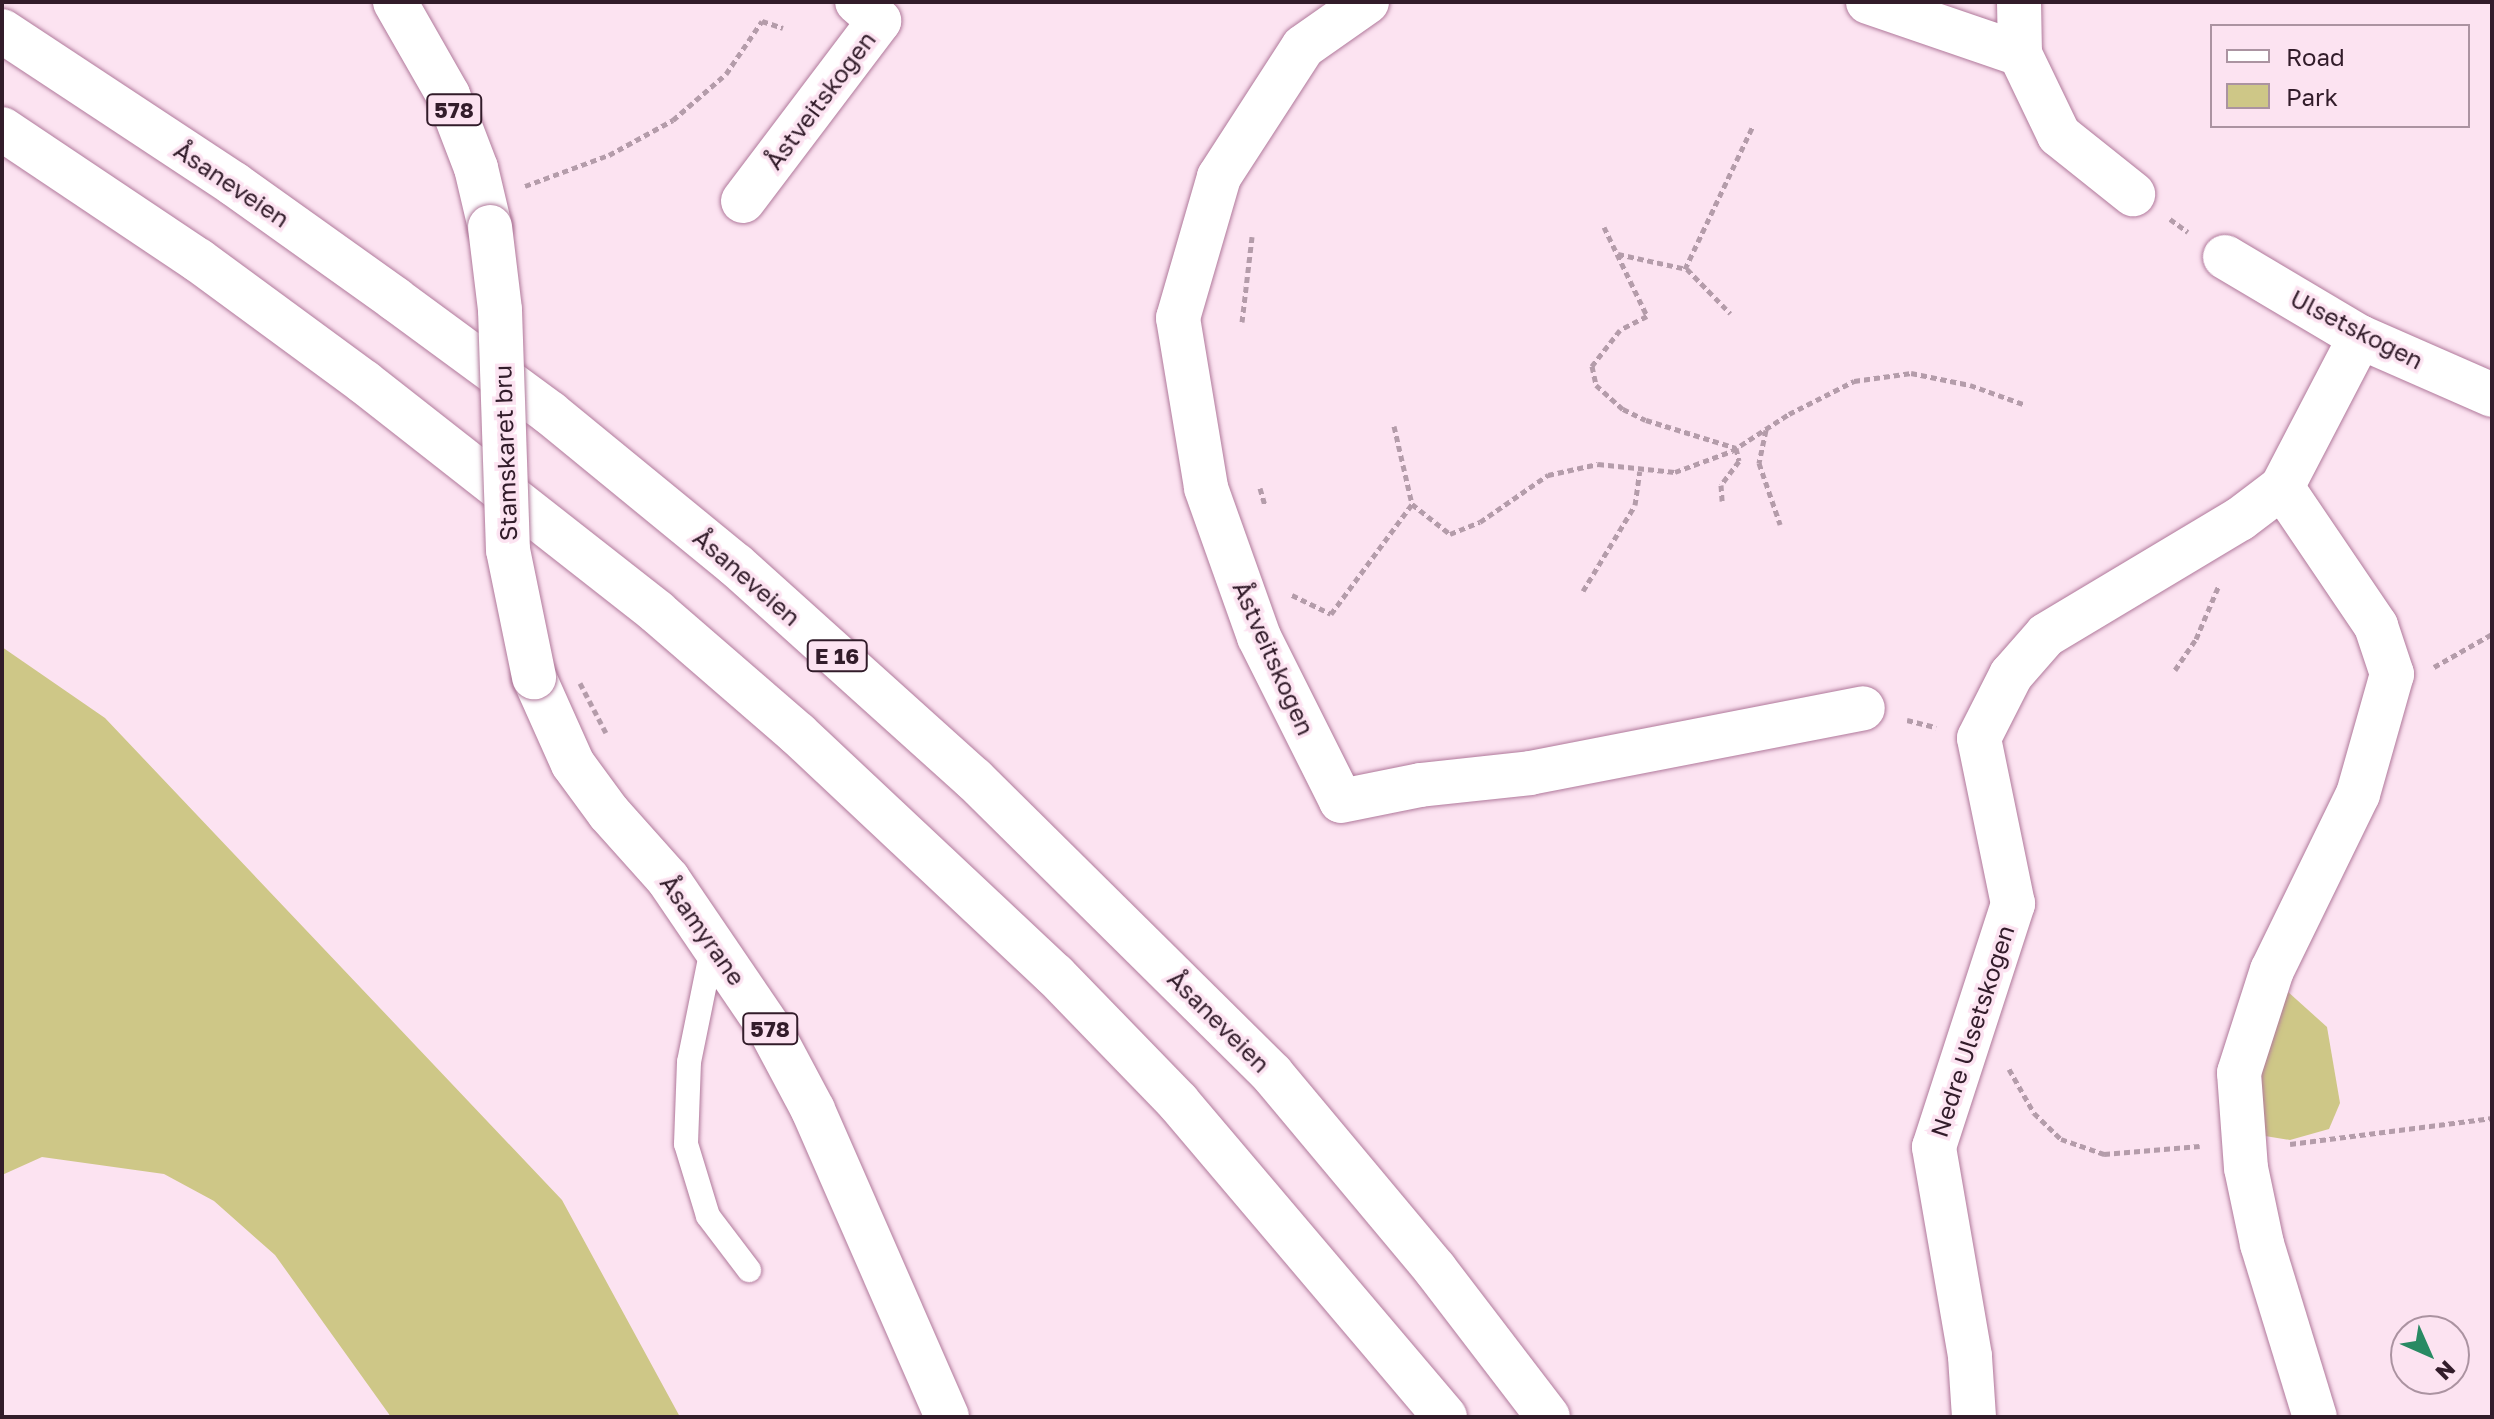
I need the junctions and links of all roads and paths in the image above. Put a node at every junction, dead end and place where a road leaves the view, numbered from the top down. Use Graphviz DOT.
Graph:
graph roads {
  1 [pos="395,2"];
  2 [pos="857,2"];
  3 [pos="1367,2"];
  4 [pos="1868,2"];
  5 [pos="2019,2"];
  6 [pos="783,28"];
  7 [pos="2,31"];
  8 [pos="2020,54"];
  9 [pos="1753,126"];
  10 [pos="2,129"];
  11 [pos="524,187"];
  12 [pos="2133,194"];
  13 [pos="743,201"];
  14 [pos="1254,224"];
  15 [pos="1604,227"];
  16 [pos="1617,254"];
  17 [pos="2225,257"];
  18 [pos="1685,269"];
  19 [pos="1730,313"];
  20 [pos="1242,322"];
  21 [pos="2360,337"];
  22 [pos="2492,395"];
  23 [pos="2026,405"];
  24 [pos="1394,426"];
  25 [pos="1766,429"];
  26 [pos="1736,448"];
  27 [pos="1640,471"];
  28 [pos="2282,487"];
  29 [pos="1260,488"];
  30 [pos="1722,501"];
  31 [pos="1412,504"];
  32 [pos="1268,518"];
  33 [pos="2240,519"];
  34 [pos="1780,524"];
  35 [pos="1583,591"];
  36 [pos="1288,593"];
  37 [pos="2492,634"];
  38 [pos="2175,670"];
  39 [pos="2392,674"];
  40 [pos="534,677"];
  41 [pos="1863,708"];
  42 [pos="1979,738"];
  43 [pos="713,941"];
  44 [pos="2492,1118"];
  45 [pos="2478,1119"];
  46 [pos="749,1270"];
  47 [pos="947,1417"];
  48 [pos="1445,1417"];
  49 [pos="1548,1417"];
  50 [pos="1974,1417"];
  51 [pos="2315,1417"];
  1 -- 40 [label="main road, Stamskaret bru / 578, bridge"];
  2 -- 13 [label="main road, Åstveitskogen"];
  3 -- 41 [label="main road, Åstveitskogen"];
  4 -- 8 [label="main road"];
  5 -- 8 [label="main road"];
  6 -- 11 [label="path"];
  7 -- 49 [label="main road, Åsaneveien / E 16"];
  8 -- 12 [label="main road"];
  9 -- 18 [label="path"];
  10 -- 48 [label="main road"];
  12 -- 17 [label="path"];
  14 -- 20 [label="path"];
  15 -- 16 [label="path"];
  16 -- 18 [label="path"];
  16 -- 26 [label="path"];
  17 -- 21 [label="main road, Ulsetskogen"];
  18 -- 19 [label="path"];
  21 -- 22 [label="main road, Ulsetskogen"];
  21 -- 28 [label="main road"];
  23 -- 25 [label="path"];
  24 -- 31 [label="path"];
  25 -- 26 [label="path"];
  25 -- 34 [label="path"];
  26 -- 27 [label="path"];
  26 -- 30 [label="path"];
  27 -- 31 [label="path"];
  27 -- 35 [label="path"];
  28 -- 33 [label="main road"];
  28 -- 39 [label="main road"];
  29 -- 32 [label="path"];
  31 -- 36 [label="path"];
  33 -- 38 [label="path"];
  33 -- 42 [label="main road"];
  37 -- 39 [label="path"];
  39 -- 51 [label="main road"];
  40 -- 43 [label="main road, Åsamyrane / 578"];
  41 -- 42 [label="path"];
  42 -- 50 [label="main road, Nedre Ulsetskogen"];
  43 -- 46 [label="lane"];
  43 -- 47 [label="main road, Åsamyrane / 578"];
  44 -- 45 [label="path"];
}
